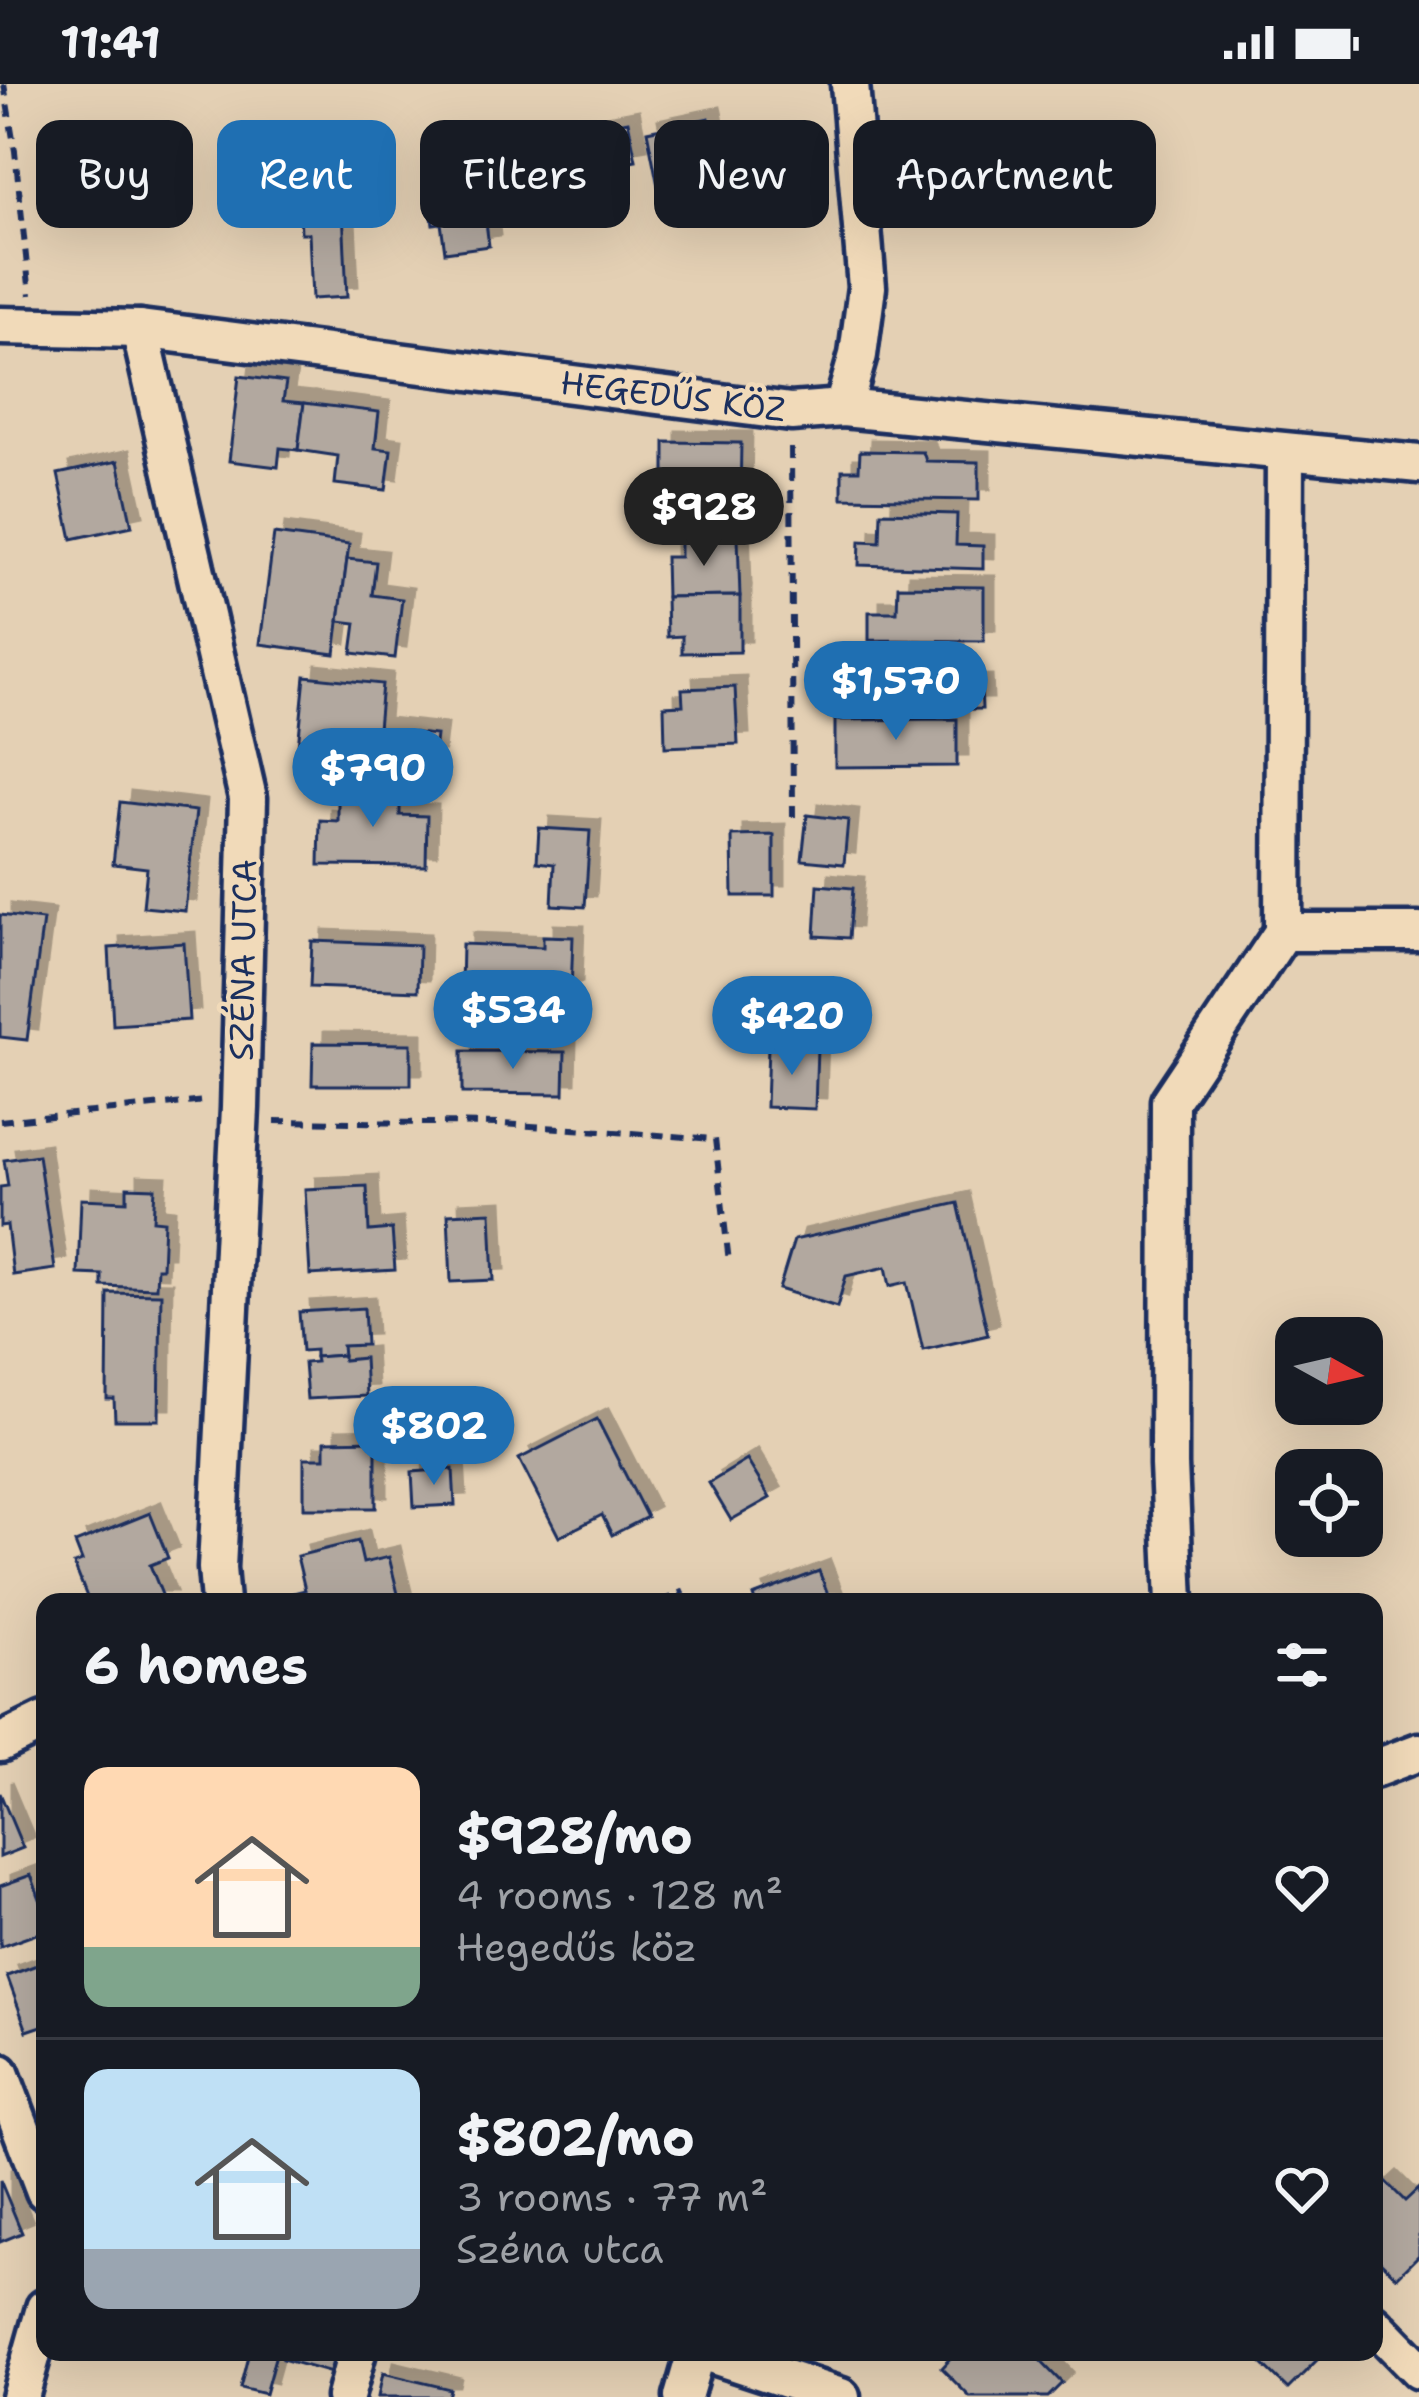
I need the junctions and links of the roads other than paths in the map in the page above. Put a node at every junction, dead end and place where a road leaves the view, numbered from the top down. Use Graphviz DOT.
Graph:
graph roads {
  1 [pos="850,84"];
  2 [pos="17,326"];
  3 [pos="140,329"];
  4 [pos="843,408"];
  5 [pos="1285,453"];
  6 [pos="1419,464"];
  7 [pos="1283,932"];
  8 [pos="1419,932"];
  9 [pos="219,1593"];
  10 [pos="1175,1593"];
  11 [pos="36,1726"];
  12 [pos="0,1744"];
  13 [pos="1419,1753"];
  14 [pos="1383,1765"];
  15 [pos="0,2073"];
  16 [pos="36,2167"];
  17 [pos="1383,2333"];
  18 [pos="36,2340"];
  19 [pos="355,2361"];
  20 [pos="697,2361"];
  21 [pos="728,2361"];
  22 [pos="1419,2370"];
  23 [pos="20,2397"];
  24 [pos="345,2397"];
  25 [pos="683,2397"];
  26 [pos="841,2397"];
  1 -- 4 [label="street"];
  2 -- 3 [label="street, HEGEDŰS KÖZ"];
  3 -- 4 [label="street, HEGEDŰS KÖZ"];
  3 -- 9 [label="street, SZÉNA UTCA"];
  4 -- 5 [label="street, HEGEDŰS KÖZ"];
  5 -- 6 [label="street, HEGEDŰS KÖZ"];
  5 -- 7 [label="street"];
  7 -- 8 [label="street"];
  7 -- 10 [label="street"];
  11 -- 12 [label="street"];
  13 -- 14 [label="street"];
  15 -- 16 [label="street"];
  17 -- 22 [label="street"];
  18 -- 23 [label="street"];
  19 -- 24 [label="street"];
  20 -- 25 [label="street"];
  21 -- 26 [label="street"];
}
